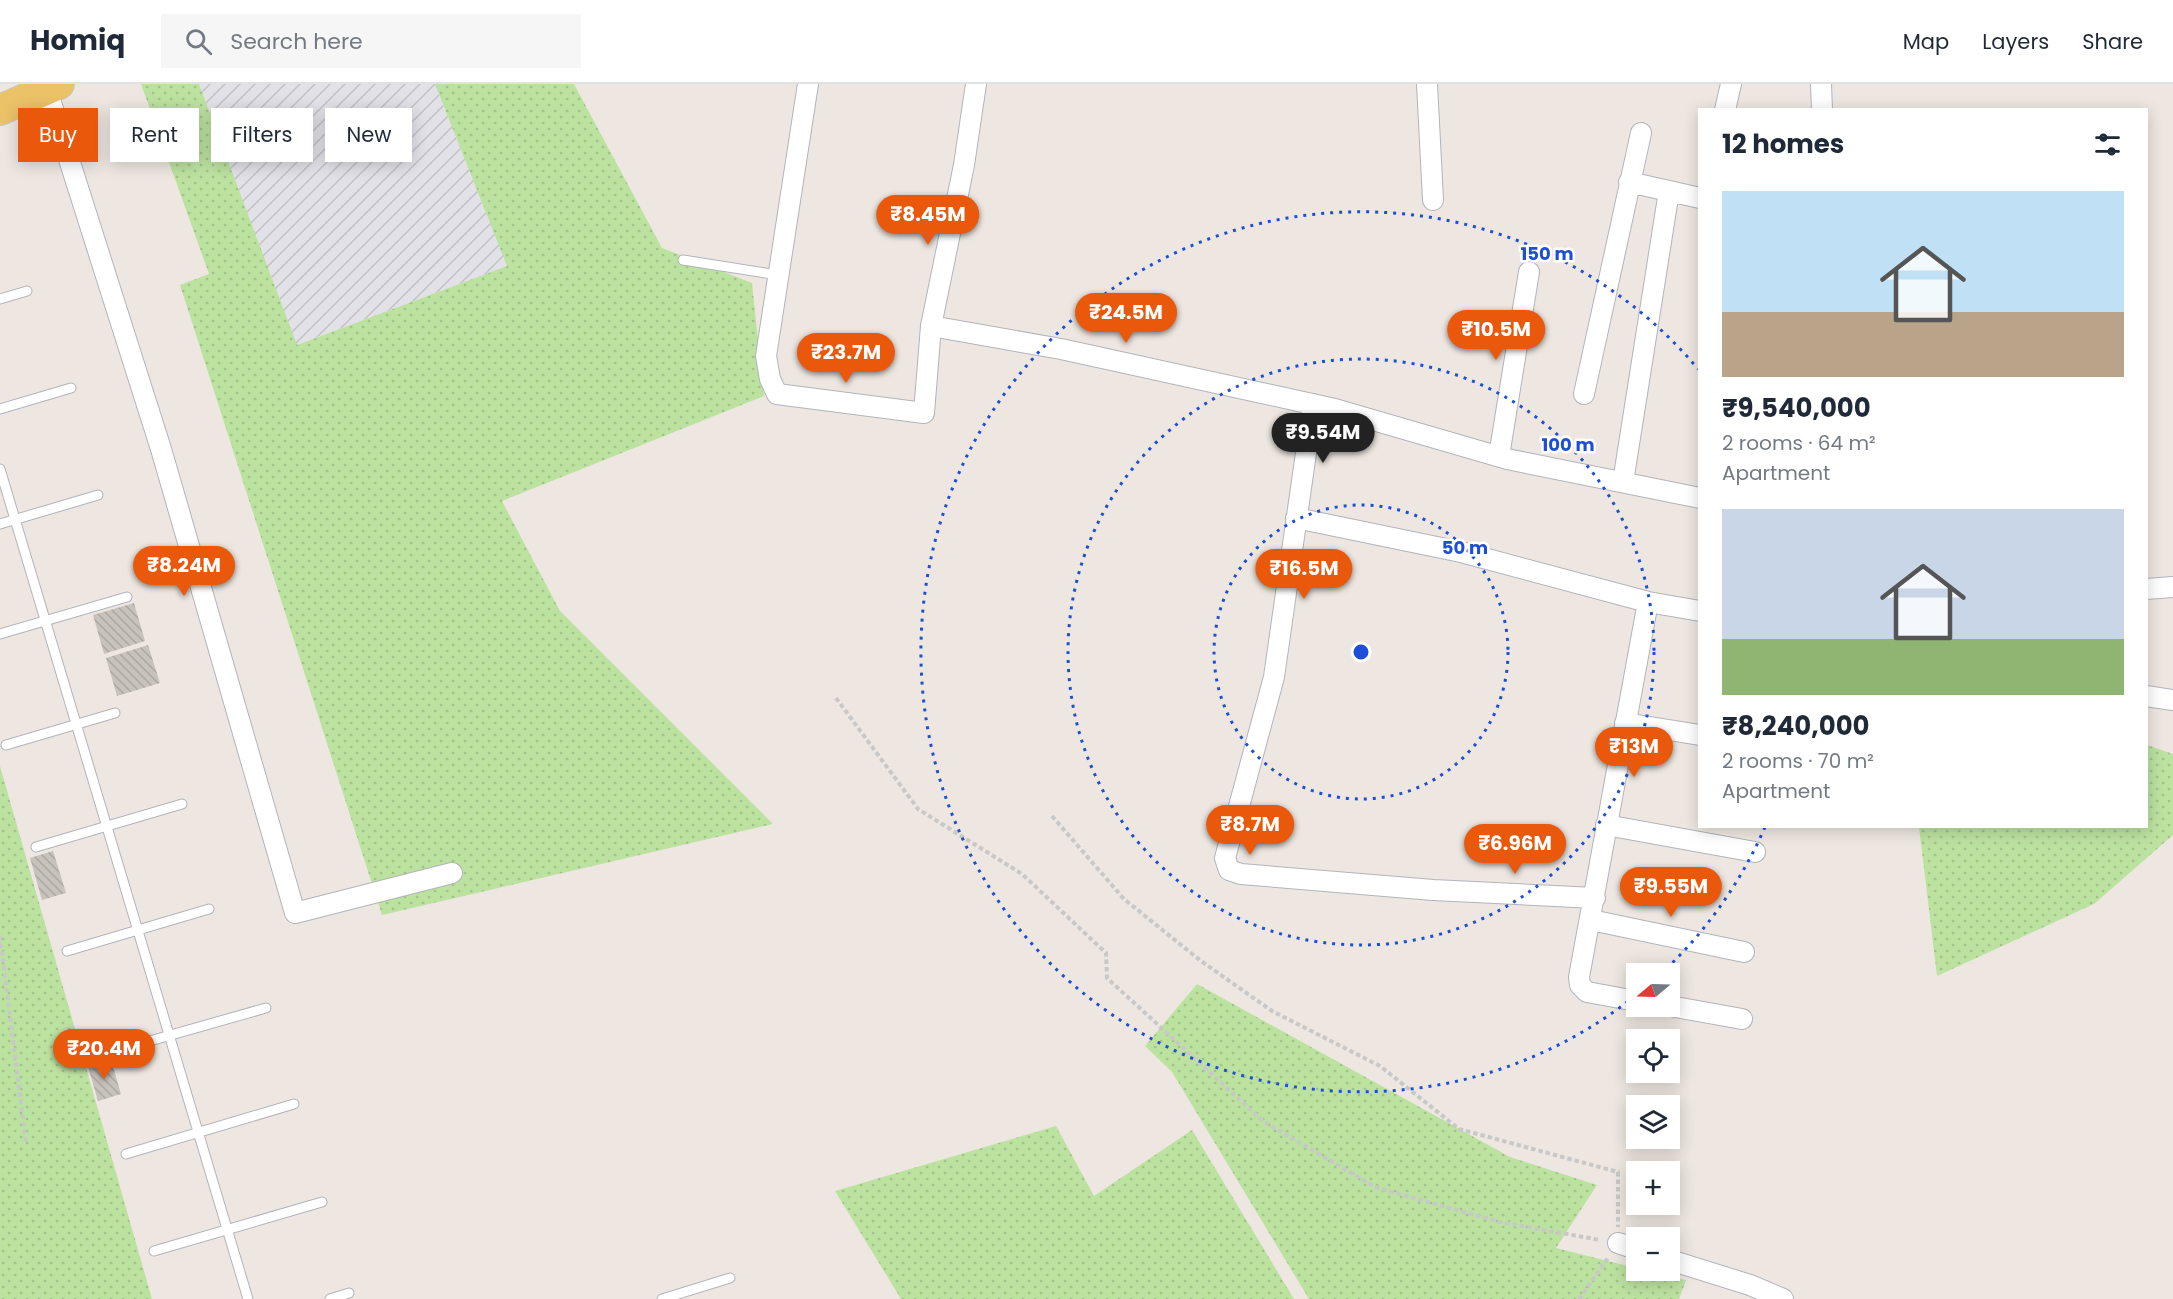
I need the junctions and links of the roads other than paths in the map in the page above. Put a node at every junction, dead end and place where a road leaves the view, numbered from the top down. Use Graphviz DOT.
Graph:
graph roads {
  1 [pos="808,84"];
  2 [pos="976,84"];
  3 [pos="1427,84"];
  4 [pos="1731,84"];
  5 [pos="1821,84"];
  6 [pos="53,87"];
  7 [pos="1725,108"];
  8 [pos="1822,108"];
  9 [pos="0,110"];
  10 [pos="1641,133"];
  11 [pos="1629,183"];
  12 [pos="1670,191"];
  13 [pos="1698,198"];
  14 [pos="1433,200"];
  15 [pos="682,260"];
  16 [pos="1529,272"];
  17 [pos="778,275"];
  18 [pos="27,291"];
  19 [pos="0,299"];
  20 [pos="931,326"];
  21 [pos="71,388"];
  22 [pos="1584,394"];
  23 [pos="1312,404"];
  24 [pos="0,409"];
  25 [pos="1499,456"];
  26 [pos="0,470"];
  27 [pos="1623,482"];
  28 [pos="98,495"];
  29 [pos="1698,498"];
  30 [pos="1296,518"];
  31 [pos="15,520"];
  32 [pos="0,524"];
  33 [pos="2173,587"];
  34 [pos="2148,589"];
  35 [pos="127,597"];
  36 [pos="1648,602"];
  37 [pos="1698,611"];
  38 [pos="45,621"];
  39 [pos="0,634"];
  40 [pos="2148,696"];
  41 [pos="2173,700"];
  42 [pos="115,713"];
  43 [pos="1625,723"];
  44 [pos="76,725"];
  45 [pos="1698,735"];
  46 [pos="6,745"];
  47 [pos="182,804"];
  48 [pos="1606,825"];
  49 [pos="107,826"];
  50 [pos="36,847"];
  51 [pos="1755,852"];
  52 [pos="452,873"];
  53 [pos="1595,898"];
  54 [pos="209,909"];
  55 [pos="1591,920"];
  56 [pos="138,930"];
  57 [pos="67,951"];
  58 [pos="1744,952"];
  59 [pos="1626,999"];
  60 [pos="266,1008"];
  61 [pos="1680,1008"];
  62 [pos="1742,1019"];
  63 [pos="170,1036"];
  64 [pos="98,1056"];
  65 [pos="294,1104"];
  66 [pos="198,1132"];
  67 [pos="126,1154"];
  68 [pos="322,1202"];
  69 [pos="227,1229"];
  70 [pos="154,1251"];
  71 [pos="1680,1264"];
  72 [pos="730,1278"];
  73 [pos="1748,1292"];
  74 [pos="349,1293"];
  75 [pos="248,1299"];
  76 [pos="330,1299"];
  77 [pos="662,1299"];
  78 [pos="1783,1299"];
  1 -- 17 [label="street"];
  2 -- 20 [label="street"];
  3 -- 14 [label="street"];
  4 -- 7 [label="street"];
  5 -- 8 [label="street"];
  6 -- 9 [label="main road"];
  6 -- 52 [label="street"];
  10 -- 11 [label="street"];
  11 -- 12 [label="street"];
  11 -- 22 [label="street"];
  12 -- 13 [label="street"];
  12 -- 27 [label="street"];
  15 -- 17 [label="lane"];
  16 -- 25 [label="street"];
  17 -- 20 [label="street"];
  18 -- 19 [label="lane"];
  20 -- 23 [label="street"];
  21 -- 24 [label="lane"];
  23 -- 25 [label="street"];
  23 -- 30 [label="street"];
  25 -- 27 [label="street"];
  26 -- 31 [label="lane"];
  27 -- 29 [label="street"];
  28 -- 31 [label="lane"];
  30 -- 36 [label="street"];
  30 -- 53 [label="street"];
  31 -- 32 [label="lane"];
  31 -- 38 [label="lane"];
  33 -- 34 [label="street"];
  35 -- 38 [label="lane"];
  36 -- 37 [label="street"];
  36 -- 43 [label="street"];
  38 -- 39 [label="lane"];
  38 -- 44 [label="lane"];
  40 -- 41 [label="street"];
  42 -- 44 [label="lane"];
  43 -- 45 [label="street"];
  43 -- 48 [label="street"];
  44 -- 46 [label="lane"];
  44 -- 49 [label="lane"];
  47 -- 49 [label="lane"];
  48 -- 51 [label="street"];
  48 -- 53 [label="street"];
  49 -- 50 [label="lane"];
  49 -- 56 [label="lane"];
  53 -- 55 [label="street"];
  54 -- 56 [label="lane"];
  55 -- 58 [label="street"];
  55 -- 59 [label="street"];
  56 -- 57 [label="lane"];
  56 -- 63 [label="lane"];
  60 -- 63 [label="lane"];
  61 -- 62 [label="street"];
  63 -- 64 [label="lane"];
  63 -- 66 [label="lane"];
  65 -- 66 [label="lane"];
  66 -- 67 [label="lane"];
  66 -- 69 [label="lane"];
  68 -- 69 [label="lane"];
  69 -- 70 [label="lane"];
  69 -- 75 [label="lane"];
  71 -- 73 [label="street"];
  72 -- 77 [label="lane"];
  73 -- 78 [label="street"];
  74 -- 76 [label="lane"];
}
